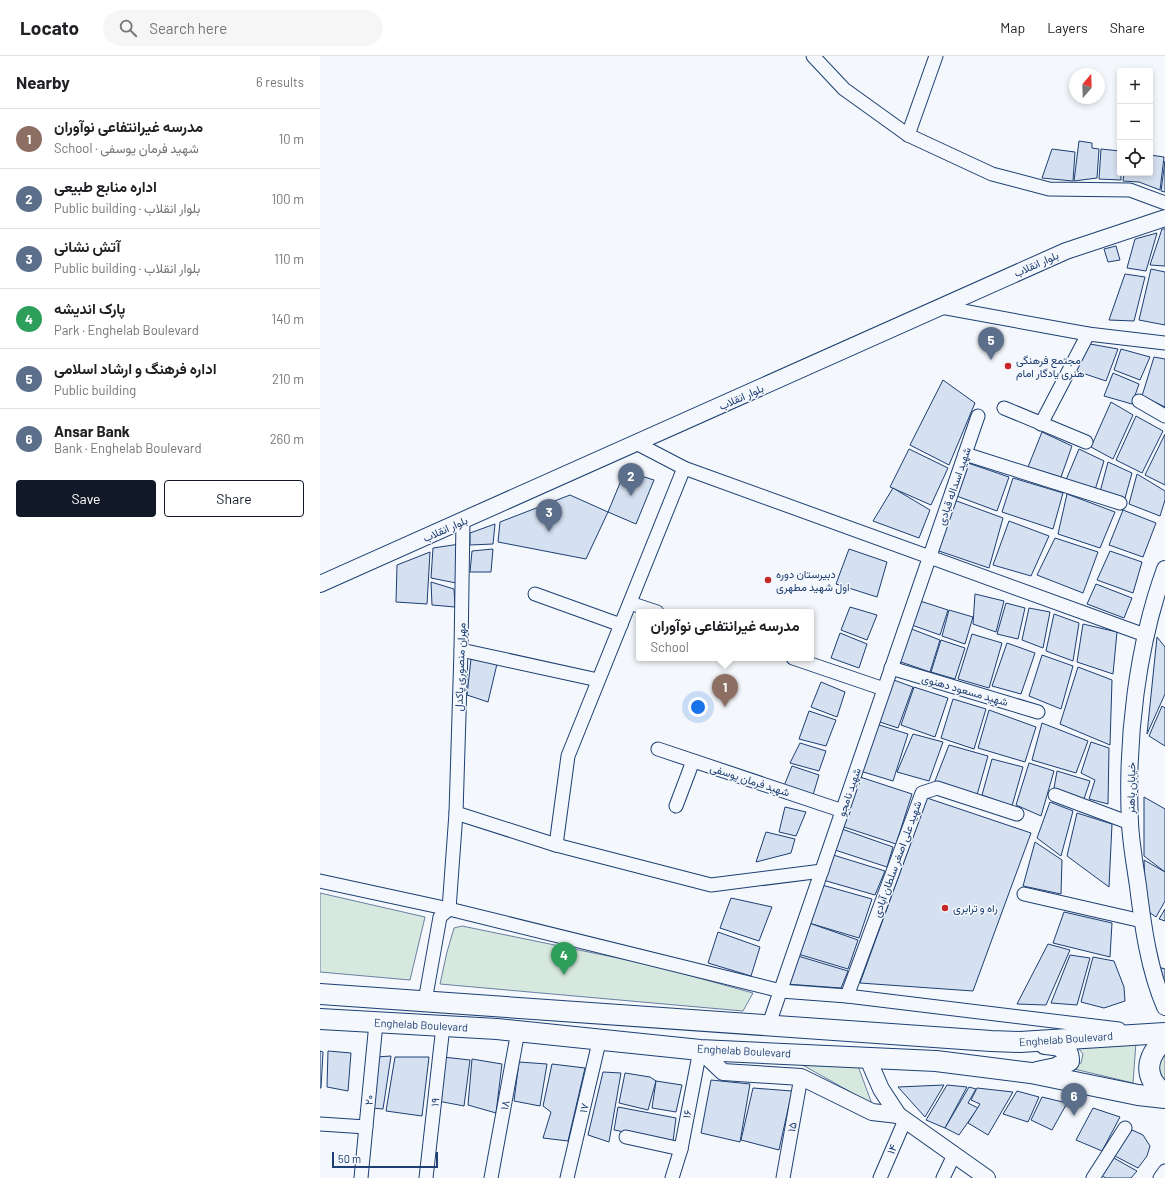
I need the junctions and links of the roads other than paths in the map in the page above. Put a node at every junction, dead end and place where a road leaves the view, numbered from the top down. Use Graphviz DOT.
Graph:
graph roads {
  1 [pos="813,56"];
  2 [pos="936,56"];
  3 [pos="908,135"];
  4 [pos="1165,203"];
  5 [pos="1165,218"];
  6 [pos="941,307"];
  7 [pos="1088,334"];
  8 [pos="1165,342"];
  9 [pos="1138,401"];
  10 [pos="1004,408"];
  11 [pos="978,416"];
  12 [pos="1165,416"];
  13 [pos="1041,424"];
  14 [pos="1086,442"];
  15 [pos="636,443"];
  16 [pos="965,454"];
  17 [pos="684,468"];
  18 [pos="1120,503"];
  19 [pos="463,520"];
  20 [pos="930,557"];
  21 [pos="1165,569"];
  22 [pos="320,584"];
  23 [pos="535,594"];
  24 [pos="1161,597"];
  25 [pos="630,603"];
  26 [pos="648,609"];
  27 [pos="621,625"];
  28 [pos="1145,635"];
  29 [pos="461,650"];
  30 [pos="802,661"];
  31 [pos="891,668"];
  32 [pos="598,680"];
  33 [pos="884,689"];
  34 [pos="1038,712"];
  35 [pos="658,749"];
  36 [pos="693,761"];
  37 [pos="1055,795"];
  38 [pos="676,806"];
  39 [pos="843,811"];
  40 [pos="456,813"];
  41 [pos="1017,814"];
  42 [pos="1130,823"];
  43 [pos="556,845"];
  44 [pos="822,871"];
  45 [pos="320,881"];
  46 [pos="1024,894"];
  47 [pos="449,909"];
  48 [pos="1142,921"];
  49 [pos="780,991"];
  50 [pos="320,994"];
  51 [pos="847,996"];
  52 [pos="425,1001"];
  53 [pos="1165,1007"];
  54 [pos="320,1019"];
  55 [pos="376,1023"];
  56 [pos="443,1026"];
  57 [pos="768,1026"];
  58 [pos="518,1031"];
  59 [pos="1162,1035"];
  60 [pos="600,1038"];
  61 [pos="1020,1042"];
  62 [pos="700,1050"];
  63 [pos="868,1058"];
  64 [pos="1031,1073"];
  65 [pos="801,1077"];
  66 [pos="1165,1094"];
  67 [pos="1165,1098"];
  68 [pos="901,1118"];
  69 [pos="320,1124"];
  70 [pos="366,1127"];
  71 [pos="1125,1128"];
  72 [pos="626,1137"];
  73 [pos="680,1150"];
  74 [pos="954,1155"];
  75 [pos="1165,1171"];
  76 [pos="361,1178"];
  77 [pos="426,1178"];
  78 [pos="491,1178"];
  79 [pos="567,1178"];
  80 [pos="672,1178"];
  81 [pos="783,1178"];
  82 [pos="880,1178"];
  83 [pos="944,1178"];
  84 [pos="987,1178"];
  85 [pos="1094,1178"];
  86 [pos="1160,1178"];
  1 -- 3 [label="street"];
  2 -- 3 [label="street"];
  3 -- 4 [label="street"];
  5 -- 6 [label="street, بلوار انقلاب"];
  6 -- 7 [label="street"];
  6 -- 15 [label="street, بلوار انقلاب"];
  7 -- 8 [label="street"];
  7 -- 13 [label="street"];
  9 -- 12 [label="street"];
  10 -- 13 [label="street"];
  11 -- 16 [label="street, شهید اسداله قبادی"];
  13 -- 14 [label="street"];
  15 -- 17 [label="street"];
  15 -- 19 [label="street, بلوار انقلاب"];
  16 -- 18 [label="street"];
  16 -- 20 [label="street, شهید اسداله قبادی"];
  17 -- 20 [label="street"];
  17 -- 25 [label="street"];
  19 -- 22 [label="street, بلوار انقلاب"];
  19 -- 29 [label="street, مهران منصوری پاکدل"];
  20 -- 28 [label="street"];
  20 -- 31 [label="street, شهید نامجو"];
  21 -- 24 [label="street, خیابان باهنر"];
  23 -- 27 [label="street"];
  24 -- 28 [label="street, خیابان باهنر"];
  25 -- 26 [label="street"];
  25 -- 27 [label="street"];
  27 -- 32 [label="street"];
  28 -- 42 [label="street, خیابان باهنر"];
  29 -- 32 [label="street"];
  29 -- 40 [label="street, مهران منصوری پاکدل"];
  30 -- 33 [label="street"];
  31 -- 33 [label="street, شهید نامجو"];
  31 -- 34 [label="street, شهید مسعود دهنوی"];
  32 -- 43 [label="street"];
  33 -- 39 [label="street, شهید نامجو"];
  35 -- 36 [label="street, شهید فرمان یوسفی"];
  36 -- 38 [label="street"];
  36 -- 39 [label="street, شهید فرمان یوسفی"];
  37 -- 42 [label="street"];
  39 -- 44 [label="street, شهید نامجو"];
  40 -- 43 [label="street"];
  40 -- 47 [label="street, مهران منصوری پاکدل"];
  41 -- 51 [label="street, شهید علی اصغر سلطان آبادی"];
  42 -- 48 [label="street, خیابان باهنر"];
  43 -- 44 [label="street"];
  44 -- 49 [label="street, شهید نامجو"];
  45 -- 47 [label="street"];
  46 -- 48 [label="street"];
  47 -- 49 [label="street"];
  47 -- 52 [label="street, مهران منصوری پاکدل"];
  48 -- 53 [label="street, خیابان باهنر"];
  49 -- 51 [label="street"];
  49 -- 57 [label="street, شهید نامجو"];
  50 -- 52 [label="main road, Enghelab Boulevard"];
  51 -- 59 [label="street"];
  52 -- 57 [label="main road, Enghelab Boulevard"];
  54 -- 55 [label="main road, Enghelab Boulevard"];
  55 -- 56 [label="main road, Enghelab Boulevard"];
  55 -- 70 [label="street, ۲۰"];
  56 -- 58 [label="main road, Enghelab Boulevard"];
  56 -- 77 [label="street, ۱۹"];
  57 -- 61 [label="main road, Enghelab Boulevard"];
  58 -- 60 [label="main road, Enghelab Boulevard"];
  58 -- 78 [label="street, ۱۸"];
  59 -- 61 [label="main road, Enghelab Boulevard"];
  59 -- 66 [label="main road"];
  60 -- 62 [label="main road, Enghelab Boulevard"];
  60 -- 79 [label="street, ۱۷"];
  61 -- 64 [label="main road"];
  62 -- 63 [label="main road, Enghelab Boulevard"];
  62 -- 65 [label="street"];
  62 -- 73 [label="street, ۱۶"];
  63 -- 64 [label="main road, Enghelab Boulevard"];
  63 -- 68 [label="street"];
  64 -- 67 [label="main road, Enghelab Boulevard"];
  65 -- 68 [label="street"];
  65 -- 81 [label="street, ۱۵"];
  68 -- 74 [label="street"];
  68 -- 82 [label="street, ۱۴"];
  69 -- 70 [label="street"];
  70 -- 76 [label="street, ۲۰"];
  71 -- 85 [label="street"];
  72 -- 73 [label="street"];
  73 -- 80 [label="street, ۱۶"];
  74 -- 83 [label="street"];
  74 -- 84 [label="street"];
  75 -- 86 [label="street"];
}
